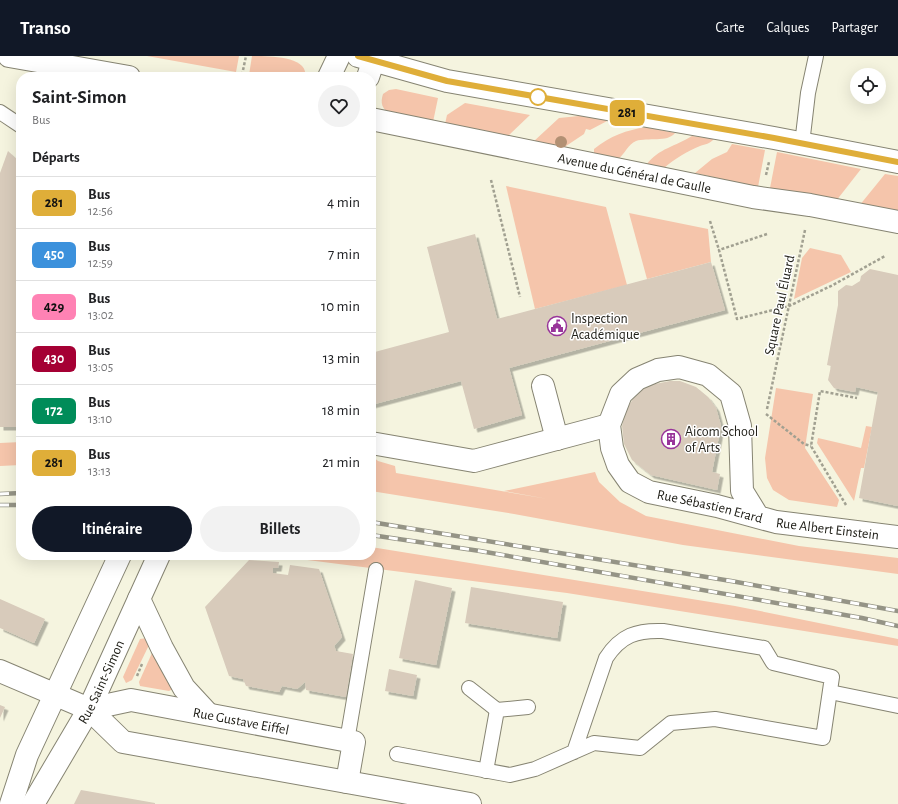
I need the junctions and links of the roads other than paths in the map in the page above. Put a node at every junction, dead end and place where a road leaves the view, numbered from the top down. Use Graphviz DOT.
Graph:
graph roads {
  1 [pos="9,56"];
  2 [pos="339,56"];
  3 [pos="816,56"];
  4 [pos="365,64"];
  5 [pos="100,72"];
  6 [pos="331,72"];
  7 [pos="0,112"];
  8 [pos="376,120"];
  9 [pos="16,123"];
  10 [pos="802,144"];
  11 [pos="898,162"];
  12 [pos="898,222"];
  13 [pos="543,386"];
  14 [pos="609,425"];
  15 [pos="557,439"];
  16 [pos="376,444"];
  17 [pos="758,517"];
  18 [pos="898,537"];
  19 [pos="118,560"];
  20 [pos="157,560"];
  21 [pos="376,570"];
  22 [pos="139,599"];
  23 [pos="0,671"];
  24 [pos="469,688"];
  25 [pos="830,692"];
  26 [pos="56,695"];
  27 [pos="898,706"];
  28 [pos="528,707"];
  29 [pos="89,709"];
  30 [pos="497,710"];
  31 [pos="208,714"];
  32 [pos="347,741"];
  33 [pos="574,752"];
  34 [pos="397,754"];
  35 [pos="486,771"];
  36 [pos="346,782"];
  37 [pos="11,804"];
  38 [pos="33,804"];
  39 [pos="470,804"];
  1 -- 5 [label="street"];
  2 -- 6 [label="street"];
  3 -- 10 [label="lane"];
  4 -- 10 [label="street"];
  7 -- 9 [label="lane"];
  8 -- 12 [label="street, Avenue du Général de Gaulle"];
  10 -- 11 [label="street"];
  13 -- 15 [label="street"];
  14 -- 15 [label="street"];
  14 -- 17 [label="street, Rue Sébastien Erard"];
  14 -- 17 [label="street, Rue Sébastien Erard"];
  15 -- 16 [label="street"];
  17 -- 18 [label="street, Rue Albert Einstein"];
  19 -- 26 [label="street"];
  20 -- 22 [label="street, Rue Saint-Simon"];
  21 -- 32 [label="lane"];
  22 -- 29 [label="street, Rue Saint-Simon"];
  22 -- 31 [label="street"];
  23 -- 26 [label="street"];
  24 -- 30 [label="lane"];
  25 -- 27 [label="lane"];
  25 -- 33 [label="lane"];
  25 -- 33 [label="lane"];
  26 -- 29 [label="street"];
  26 -- 37 [label="street"];
  28 -- 30 [label="lane"];
  29 -- 31 [label="street, Rue Gustave Eiffel"];
  29 -- 36 [label="street"];
  29 -- 38 [label="street, Rue Saint-Simon"];
  30 -- 35 [label="lane"];
  31 -- 32 [label="street, Rue Gustave Eiffel"];
  32 -- 36 [label="street"];
  33 -- 35 [label="lane"];
  34 -- 35 [label="lane"];
  36 -- 39 [label="street"];
}
